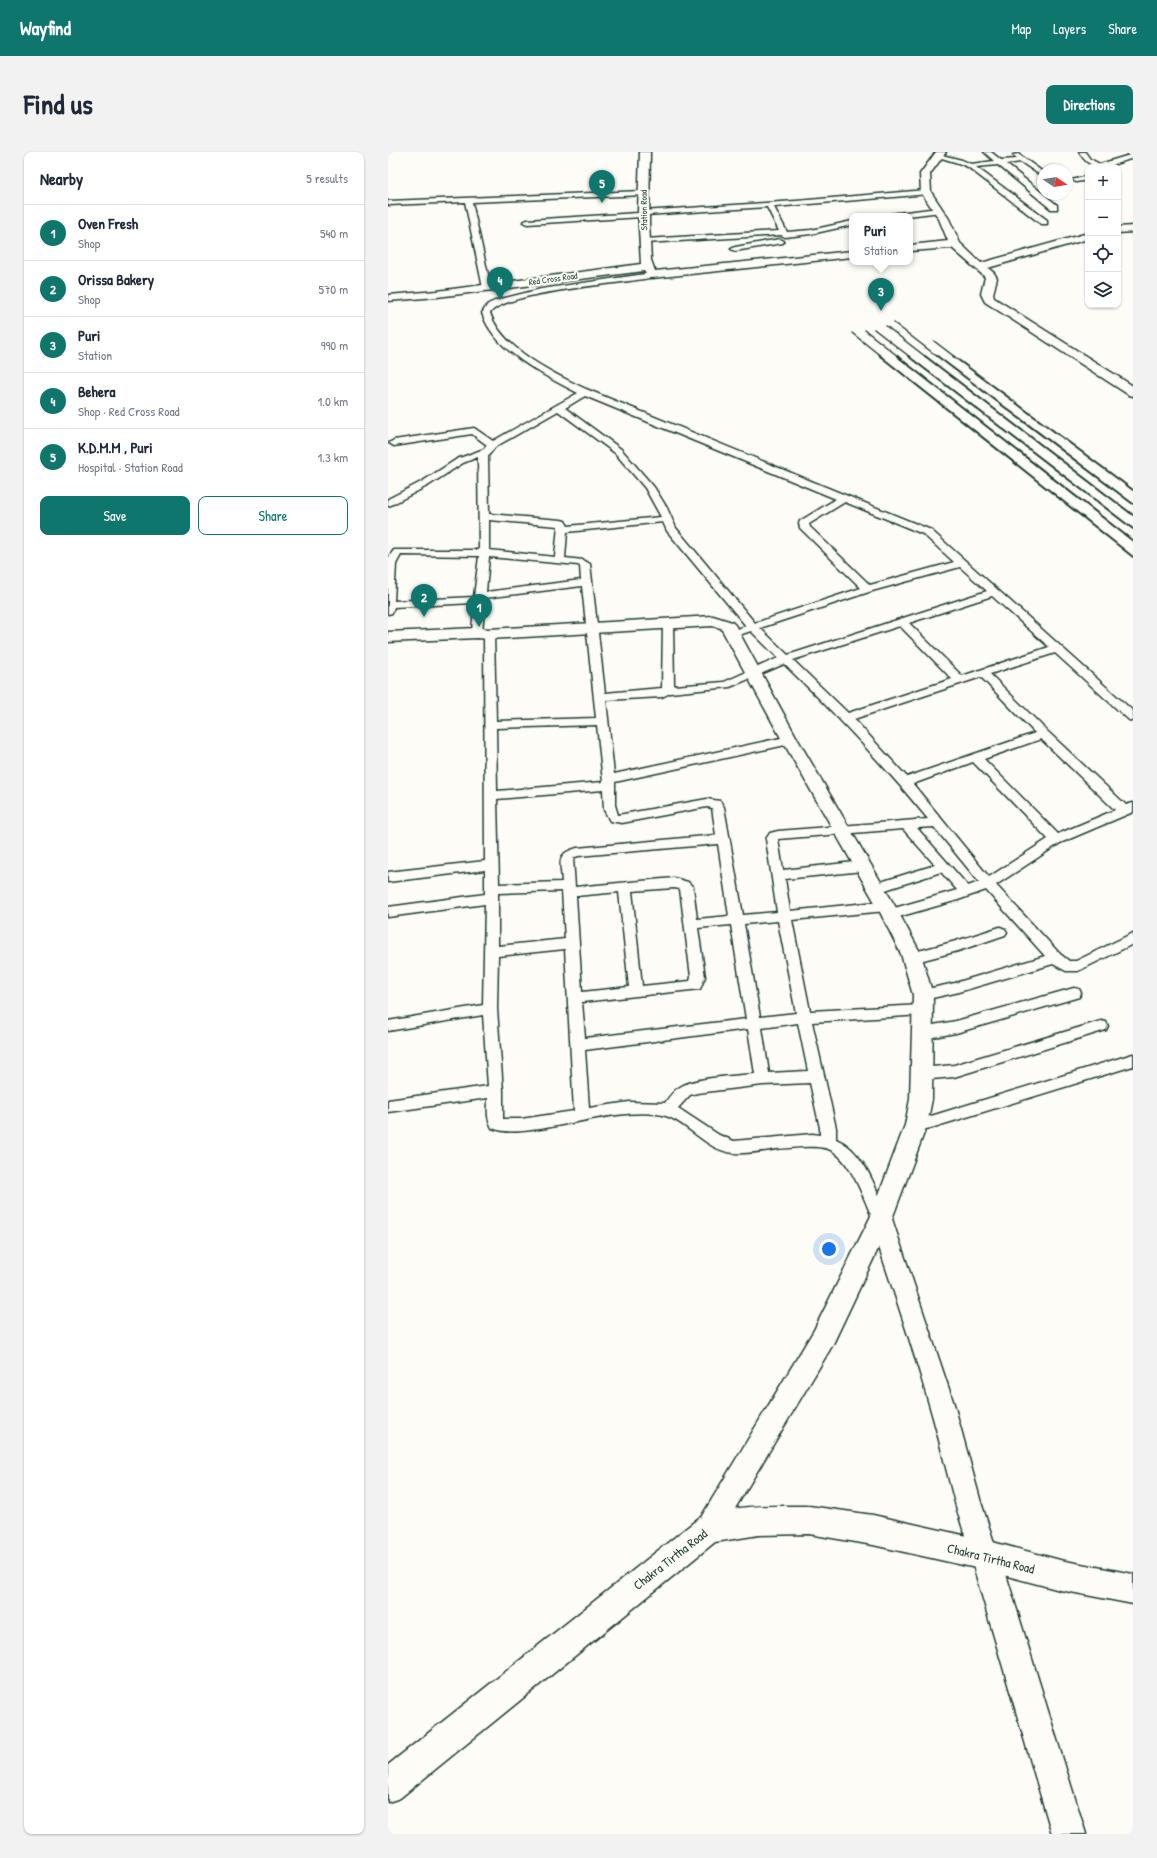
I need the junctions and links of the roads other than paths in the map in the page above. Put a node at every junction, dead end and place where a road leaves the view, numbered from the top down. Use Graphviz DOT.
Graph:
graph roads {
  1 [pos="639,152"];
  2 [pos="645,152"];
  3 [pos="987,152"];
  4 [pos="1013,152"];
  5 [pos="1082,152"];
  6 [pos="940,154"];
  7 [pos="1133,156"];
  8 [pos="1023,160"];
  9 [pos="1000,163"];
  10 [pos="1096,164"];
  11 [pos="1107,164"];
  12 [pos="970,166"];
  13 [pos="1037,170"];
  14 [pos="1085,178"];
  15 [pos="1076,180"];
  16 [pos="1037,186"];
  17 [pos="1029,187"];
  18 [pos="1002,190"];
  19 [pos="926,192"];
  20 [pos="640,193"];
  21 [pos="468,200"];
  22 [pos="388,203"];
  23 [pos="770,204"];
  24 [pos="1054,207"];
  25 [pos="938,210"];
  26 [pos="913,213"];
  27 [pos="641,215"];
  28 [pos="527,222"];
  29 [pos="1044,222"];
  30 [pos="849,225"];
  31 [pos="1133,229"];
  32 [pos="1121,230"];
  33 [pos="785,234"];
  34 [pos="1085,237"];
  35 [pos="645,241"];
  36 [pos="955,244"];
  37 [pos="913,248"];
  38 [pos="735,249"];
  39 [pos="849,254"];
  40 [pos="647,266"];
  41 [pos="979,267"];
  42 [pos="487,288"];
  43 [pos="388,298"];
  44 [pos="1132,391"];
  45 [pos="586,392"];
  46 [pos="560,408"];
  47 [pos="394,443"];
  48 [pos="492,444"];
  49 [pos="484,452"];
  50 [pos="844,498"];
  51 [pos="388,503"];
  52 [pos="483,517"];
  53 [pos="667,519"];
  54 [pos="562,530"];
  55 [pos="484,553"];
  56 [pos="560,560"];
  57 [pos="962,563"];
  58 [pos="587,582"];
  59 [pos="868,589"];
  60 [pos="994,592"];
  61 [pos="389,597"];
  62 [pos="479,598"];
  63 [pos="388,610"];
  64 [pos="901,621"];
  65 [pos="668,623"];
  66 [pos="592,627"];
  67 [pos="752,627"];
  68 [pos="485,630"];
  69 [pos="732,634"];
  70 [pos="388,637"];
  71 [pos="1058,648"];
  72 [pos="786,659"];
  73 [pos="754,673"];
  74 [pos="983,673"];
  75 [pos="960,681"];
  76 [pos="668,690"];
  77 [pos="600,697"];
  78 [pos="1133,717"];
  79 [pos="846,718"];
  80 [pos="602,720"];
  81 [pos="490,725"];
  82 [pos="1043,734"];
  83 [pos="790,740"];
  84 [pos="976,758"];
  85 [pos="609,782"];
  86 [pos="905,782"];
  87 [pos="490,796"];
  88 [pos="1128,809"];
  89 [pos="938,822"];
  90 [pos="906,824"];
  91 [pos="844,830"];
  92 [pos="723,839"];
  93 [pos="1056,840"];
  94 [pos="491,865"];
  95 [pos="863,866"];
  96 [pos="944,867"];
  97 [pos="777,875"];
  98 [pos="388,877"];
  99 [pos="988,884"];
  100 [pos="625,887"];
  101 [pos="876,888"];
  102 [pos="569,889"];
  103 [pos="966,892"];
  104 [pos="491,893"];
  105 [pos="889,910"];
  106 [pos="388,912"];
  107 [pos="784,916"];
  108 [pos="736,920"];
  109 [pos="691,924"];
  110 [pos="1000,932"];
  111 [pos="1133,938"];
  112 [pos="571,943"];
  113 [pos="490,952"];
  114 [pos="912,958"];
  115 [pos="1056,958"];
  116 [pos="636,992"];
  117 [pos="1074,993"];
  118 [pos="574,998"];
  119 [pos="922,1003"];
  120 [pos="490,1009"];
  121 [pos="804,1016"];
  122 [pos="754,1023"];
  123 [pos="388,1026"];
  124 [pos="1101,1026"];
  125 [pos="922,1033"];
  126 [pos="577,1045"];
  127 [pos="1133,1060"];
  128 [pos="921,1074"];
  129 [pos="816,1077"];
  130 [pos="763,1079"];
  131 [pos="496,1091"];
  132 [pos="388,1106"];
  133 [pos="668,1110"];
  134 [pos="582,1116"];
  135 [pos="916,1125"];
  136 [pos="828,1142"];
  137 [pos="882,1219"];
  138 [pos="709,1528"];
  139 [pos="984,1555"];
  140 [pos="1133,1589"];
  141 [pos="388,1786"];
  142 [pos="1069,1834"];
  1 -- 20 [label="main road"];
  2 -- 20 [label="main road, Station Road"];
  3 -- 9 [label="street"];
  4 -- 8 [label="street"];
  5 -- 10 [label="street"];
  6 -- 12 [label="street"];
  6 -- 19 [label="main road"];
  7 -- 11 [label="street"];
  8 -- 9 [label="street"];
  8 -- 13 [label="street"];
  9 -- 12 [label="street"];
  9 -- 17 [label="street"];
  12 -- 18 [label="street"];
  14 -- 15 [label="street"];
  16 -- 17 [label="street"];
  17 -- 18 [label="street"];
  17 -- 24 [label="street"];
  18 -- 29 [label="street"];
  19 -- 23 [label="street"];
  19 -- 25 [label="main road"];
  20 -- 21 [label="street"];
  20 -- 27 [label="main road"];
  21 -- 22 [label="street"];
  21 -- 42 [label="street"];
  23 -- 27 [label="street"];
  23 -- 33 [label="street"];
  25 -- 26 [label="street"];
  25 -- 36 [label="main road"];
  27 -- 28 [label="street"];
  27 -- 35 [label="main road, Station Road"];
  27 -- 40 [label="main road"];
  30 -- 33 [label="street"];
  31 -- 32 [label="main road"];
  33 -- 35 [label="street"];
  33 -- 38 [label="street"];
  34 -- 41 [label="main road"];
  35 -- 40 [label="main road, Station Road"];
  36 -- 37 [label="main road"];
  36 -- 41 [label="main road"];
  39 -- 40 [label="main road, Red Cross Road"];
  40 -- 42 [label="main road, Red Cross Road"];
  40 -- 45 [label="street"];
  41 -- 44 [label="main road"];
  42 -- 43 [label="main road, Red Cross Road"];
  45 -- 46 [label="street"];
  45 -- 50 [label="street"];
  46 -- 48 [label="street"];
  46 -- 53 [label="street"];
  47 -- 48 [label="street"];
  48 -- 49 [label="street"];
  49 -- 51 [label="street"];
  49 -- 52 [label="street"];
  50 -- 57 [label="street"];
  50 -- 59 [label="street"];
  52 -- 54 [label="street"];
  52 -- 55 [label="street"];
  53 -- 54 [label="street"];
  53 -- 67 [label="street"];
  54 -- 56 [label="street"];
  55 -- 56 [label="street"];
  55 -- 61 [label="street"];
  55 -- 62 [label="street"];
  56 -- 58 [label="street"];
  57 -- 59 [label="street"];
  57 -- 60 [label="street"];
  58 -- 62 [label="street"];
  58 -- 66 [label="street"];
  59 -- 67 [label="street"];
  60 -- 64 [label="street"];
  60 -- 71 [label="street"];
  61 -- 62 [label="street"];
  61 -- 63 [label="street"];
  62 -- 68 [label="street"];
  64 -- 72 [label="street"];
  64 -- 75 [label="street"];
  65 -- 66 [label="main road"];
  65 -- 69 [label="main road"];
  65 -- 76 [label="street"];
  66 -- 68 [label="main road"];
  66 -- 77 [label="street"];
  67 -- 69 [label="street"];
  67 -- 72 [label="street"];
  68 -- 70 [label="main road"];
  68 -- 81 [label="street"];
  69 -- 73 [label="main road"];
  71 -- 74 [label="street"];
  71 -- 78 [label="street"];
  72 -- 73 [label="street"];
  72 -- 79 [label="street"];
  73 -- 76 [label="street"];
  73 -- 83 [label="main road"];
  74 -- 75 [label="street"];
  74 -- 82 [label="street"];
  75 -- 79 [label="street"];
  76 -- 77 [label="street"];
  77 -- 80 [label="street"];
  79 -- 86 [label="street"];
  80 -- 81 [label="street"];
  80 -- 85 [label="street"];
  81 -- 87 [label="street"];
  82 -- 84 [label="street"];
  82 -- 88 [label="street"];
  83 -- 85 [label="street"];
  83 -- 91 [label="main road"];
  84 -- 86 [label="street"];
  84 -- 93 [label="street"];
  85 -- 87 [label="street"];
  85 -- 92 [label="street"];
  86 -- 89 [label="street"];
  87 -- 94 [label="street"];
  88 -- 93 [label="street"];
  89 -- 90 [label="street"];
  89 -- 99 [label="street"];
  90 -- 91 [label="street"];
  90 -- 96 [label="street"];
  91 -- 95 [label="main road"];
  91 -- 97 [label="street"];
  92 -- 102 [label="street"];
  92 -- 108 [label="street"];
  93 -- 99 [label="street"];
  94 -- 98 [label="street"];
  94 -- 104 [label="street"];
  95 -- 97 [label="street"];
  95 -- 101 [label="main road"];
  96 -- 101 [label="street"];
  96 -- 103 [label="street"];
  97 -- 107 [label="street"];
  99 -- 103 [label="street"];
  99 -- 115 [label="street"];
  100 -- 102 [label="street"];
  100 -- 109 [label="street"];
  100 -- 116 [label="street"];
  101 -- 105 [label="main road"];
  102 -- 104 [label="street"];
  102 -- 112 [label="street"];
  103 -- 105 [label="street"];
  104 -- 106 [label="street"];
  104 -- 113 [label="street"];
  105 -- 107 [label="street"];
  105 -- 114 [label="main road"];
  107 -- 108 [label="street"];
  107 -- 121 [label="street"];
  108 -- 109 [label="street"];
  108 -- 122 [label="street"];
  109 -- 116 [label="street"];
  110 -- 114 [label="street"];
  111 -- 115 [label="street"];
  112 -- 113 [label="street"];
  112 -- 118 [label="street"];
  113 -- 120 [label="street"];
  114 -- 119 [label="main road"];
  115 -- 119 [label="street"];
  116 -- 118 [label="street"];
  117 -- 125 [label="street"];
  118 -- 126 [label="street"];
  119 -- 121 [label="street"];
  119 -- 125 [label="main road"];
  120 -- 123 [label="street"];
  120 -- 131 [label="street"];
  121 -- 122 [label="street"];
  121 -- 129 [label="street"];
  122 -- 126 [label="street"];
  122 -- 130 [label="street"];
  124 -- 128 [label="street"];
  125 -- 128 [label="main road"];
  126 -- 134 [label="street"];
  127 -- 135 [label="street"];
  128 -- 135 [label="main road"];
  129 -- 130 [label="street"];
  129 -- 136 [label="street"];
  130 -- 133 [label="street"];
  131 -- 132 [label="street"];
  131 -- 134 [label="street"];
  133 -- 134 [label="street"];
  133 -- 136 [label="street"];
  135 -- 137 [label="main road"];
  136 -- 137 [label="street"];
  137 -- 138 [label="main road"];
  137 -- 139 [label="main road"];
  138 -- 139 [label="main road, Chakra Tirtha Road"];
  138 -- 141 [label="main road, Chakra Tirtha Road"];
  139 -- 140 [label="main road, Chakra Tirtha Road"];
  139 -- 142 [label="main road"];
}
